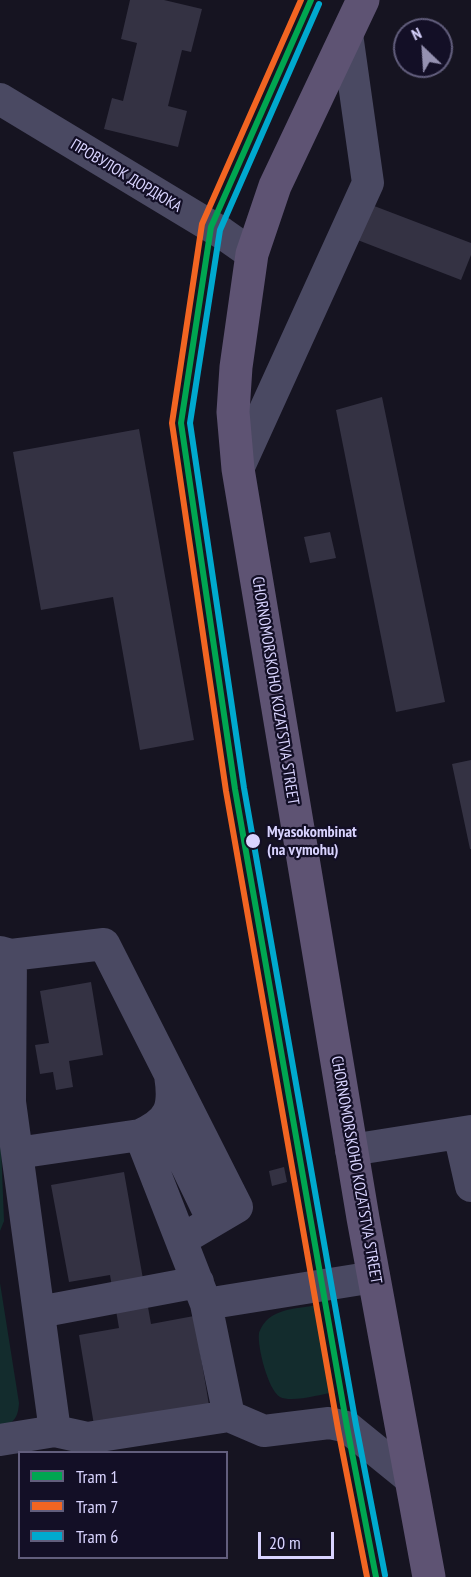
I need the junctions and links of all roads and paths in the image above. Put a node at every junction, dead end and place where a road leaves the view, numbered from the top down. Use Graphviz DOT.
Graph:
graph roads {
  1 [pos="363,0"];
  2 [pos="347,34"];
  3 [pos="0,99"];
  4 [pos="252,254"];
  5 [pos="238,469"];
  6 [pos="5,953"];
  7 [pos="169,1072"];
  8 [pos="5,1096"];
  9 [pos="152,1127"];
  10 [pos="465,1132"];
  11 [pos="351,1150"];
  12 [pos="17,1153"];
  13 [pos="471,1186"];
  14 [pos="213,1221"];
  15 [pos="182,1240"];
  16 [pos="374,1277"];
  17 [pos="202,1293"];
  18 [pos="39,1312"];
  19 [pos="229,1416"];
  20 [pos="55,1431"];
  21 [pos="0,1440"];
  22 [pos="411,1479"];
  23 [pos="429,1577"];
  1 -- 2 [label="main road, CHORNOMORSKOHO KOZATSTVA STREET"];
  2 -- 4 [label="main road, CHORNOMORSKOHO KOZATSTVA STREET"];
  2 -- 5 [label="street"];
  3 -- 4 [label="street, ПРОВУЛОК ДОРДЮКА"];
  4 -- 5 [label="main road, CHORNOMORSKOHO KOZATSTVA STREET"];
  5 -- 11 [label="main road, CHORNOMORSKOHO KOZATSTVA STREET"];
  6 -- 7 [label="street"];
  6 -- 8 [label="street"];
  7 -- 9 [label="street"];
  7 -- 14 [label="street"];
  8 -- 12 [label="street"];
  9 -- 12 [label="street"];
  9 -- 14 [label="street"];
  9 -- 15 [label="street"];
  10 -- 11 [label="street"];
  10 -- 13 [label="street"];
  11 -- 16 [label="main road, CHORNOMORSKOHO KOZATSTVA STREET"];
  12 -- 18 [label="street"];
  14 -- 15 [label="street"];
  15 -- 17 [label="street"];
  16 -- 17 [label="street"];
  16 -- 22 [label="main road, CHORNOMORSKOHO KOZATSTVA STREET"];
  17 -- 18 [label="street"];
  17 -- 19 [label="street"];
  18 -- 20 [label="street"];
  19 -- 20 [label="street"];
  19 -- 22 [label="street"];
  20 -- 21 [label="street"];
  22 -- 23 [label="main road, CHORNOMORSKOHO KOZATSTVA STREET"];
}
